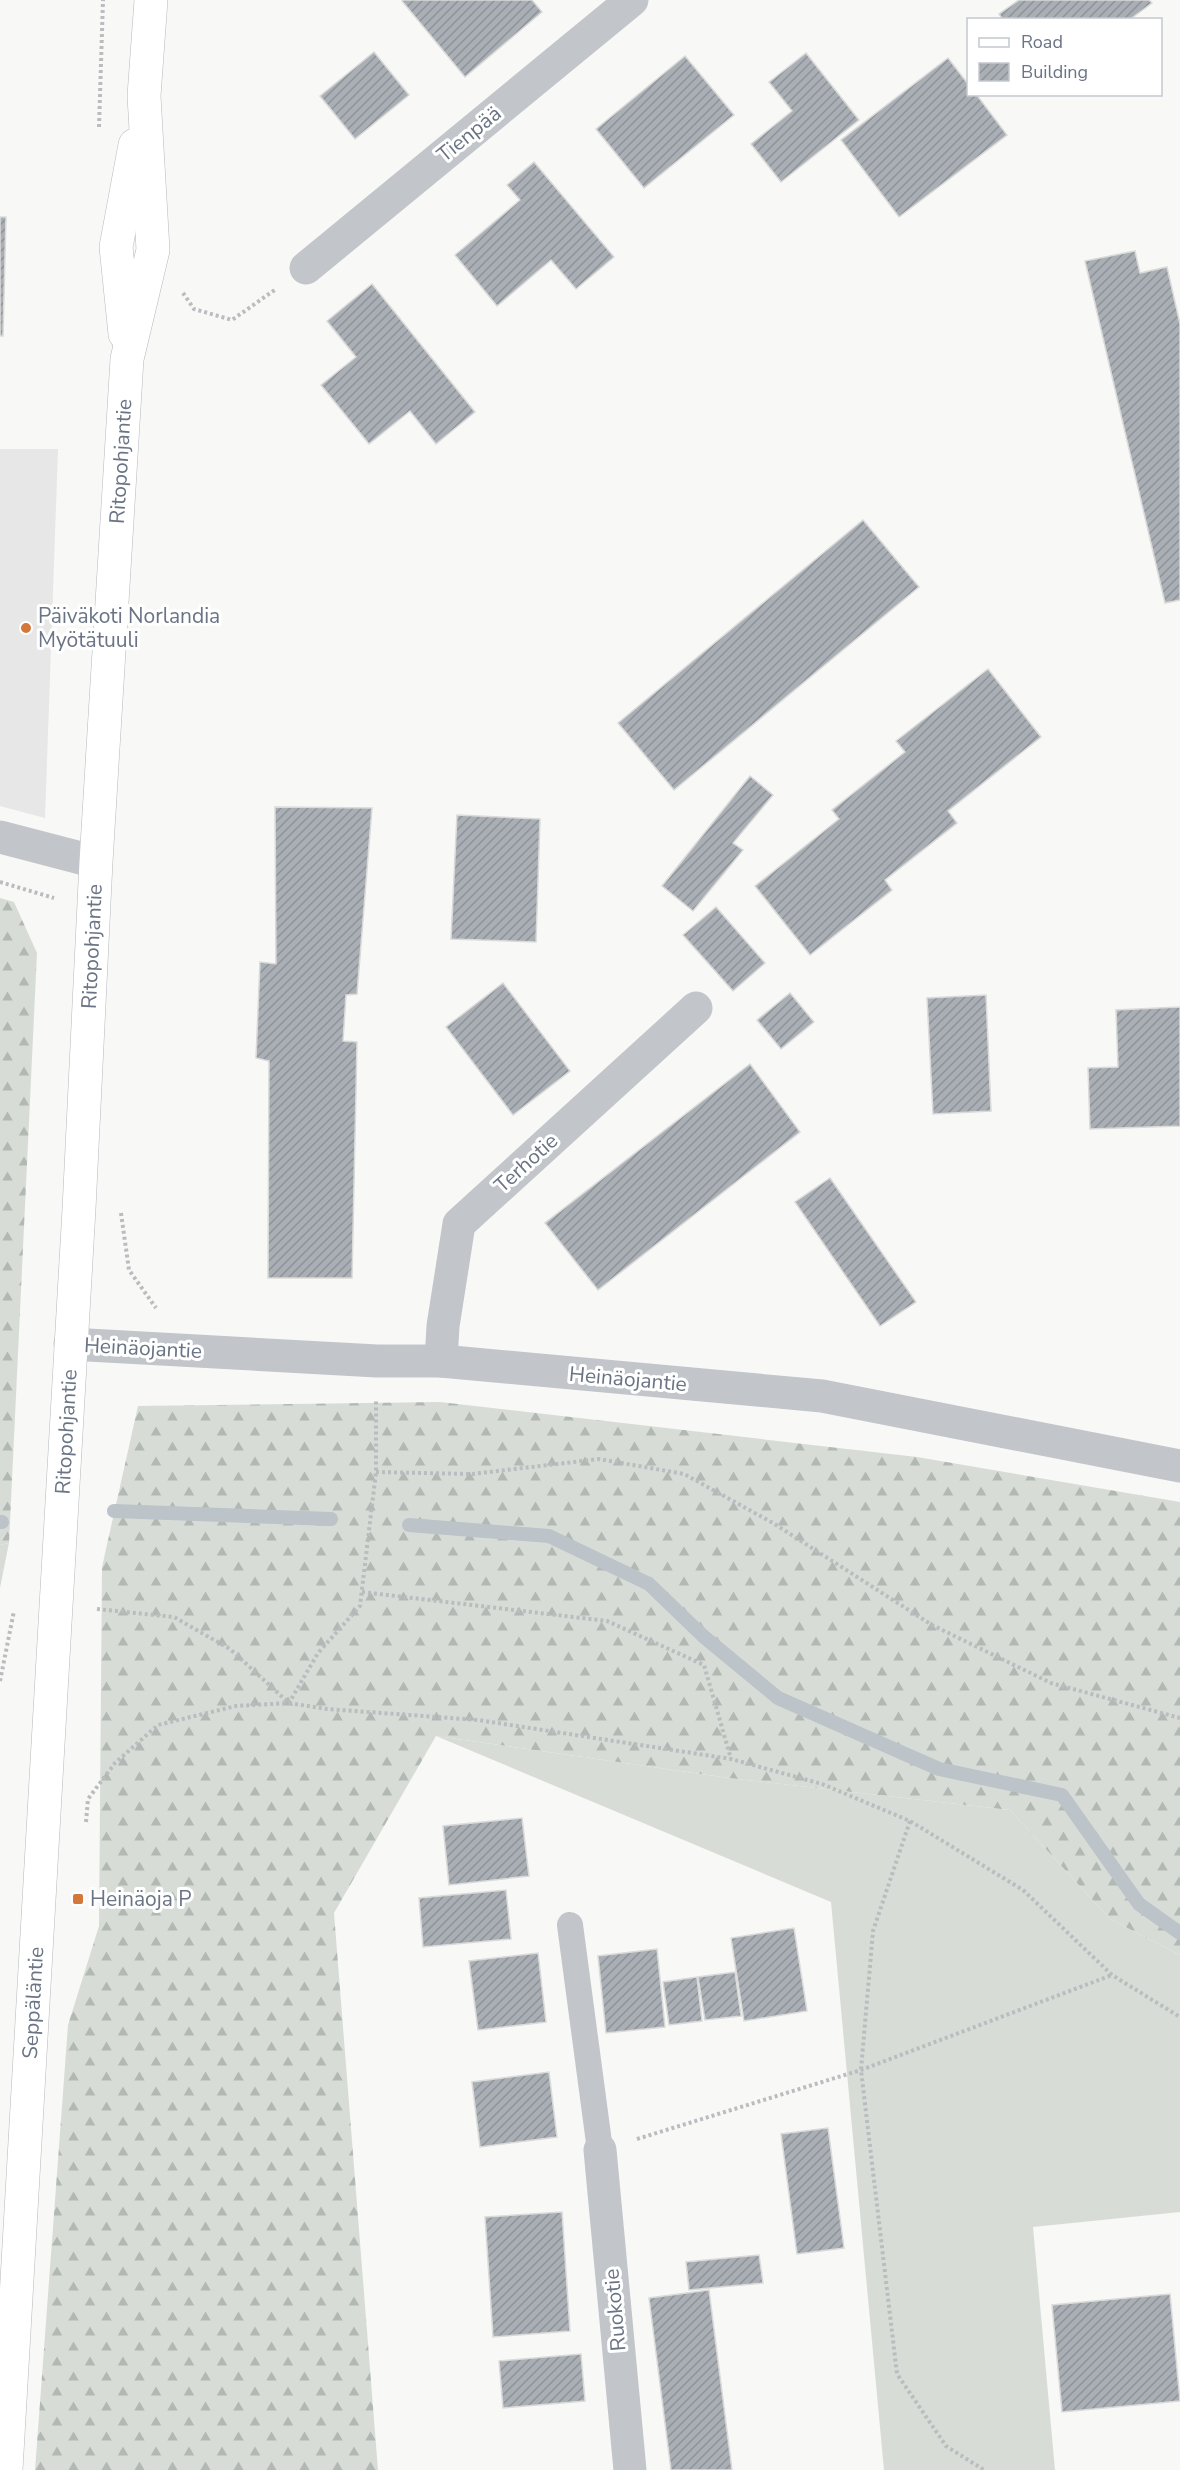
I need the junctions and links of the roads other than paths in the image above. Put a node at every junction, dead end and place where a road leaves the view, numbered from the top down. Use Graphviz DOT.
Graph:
graph roads {
  1 [pos="151,0"];
  2 [pos="632,0"];
  3 [pos="306,268"];
  4 [pos="0,837"];
  5 [pos="96,862"];
  6 [pos="696,1008"];
  7 [pos="70,1344"];
  8 [pos="441,1361"];
  9 [pos="1180,1466"];
  10 [pos="60,1536"];
  11 [pos="570,1925"];
  12 [pos="600,2150"];
  13 [pos="6,2470"];
  14 [pos="630,2470"];
  1 -- 5 [label="main road, Ritopohjantie"];
  2 -- 3 [label="street, Tienpää"];
  4 -- 5 [label="street"];
  5 -- 7 [label="main road, Ritopohjantie"];
  6 -- 8 [label="street, Terhotie"];
  7 -- 8 [label="street, Heinäojantie"];
  7 -- 10 [label="main road, Ritopohjantie"];
  8 -- 9 [label="street, Heinäojantie"];
  10 -- 13 [label="main road, Seppäläntie"];
  11 -- 12 [label="lane"];
  12 -- 14 [label="street, Ruokotie"];
}
